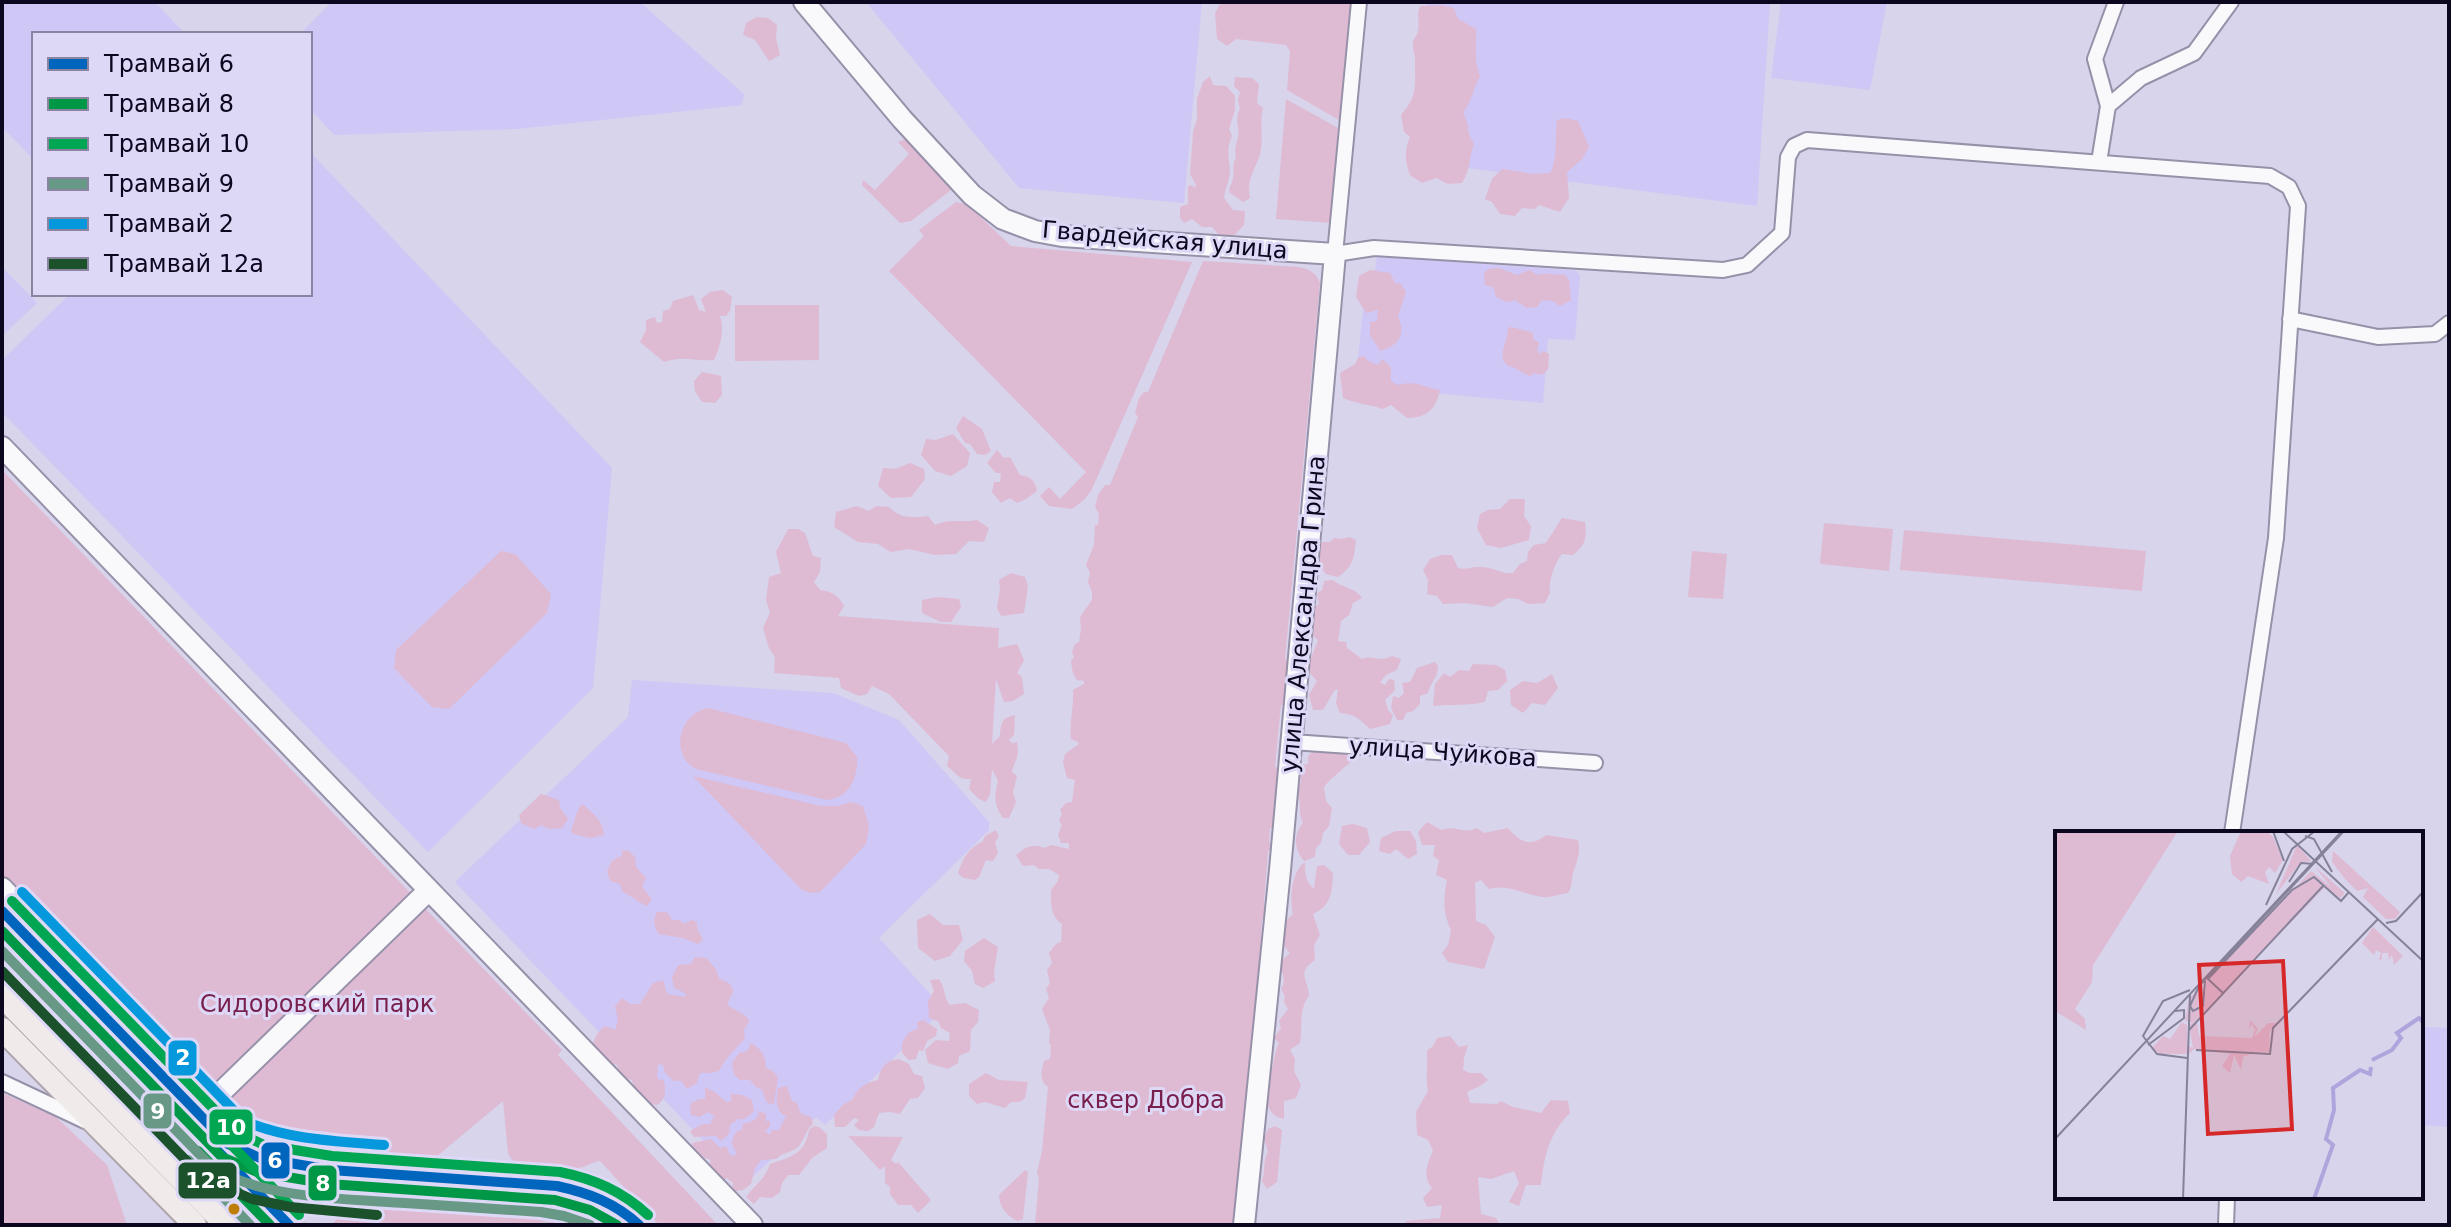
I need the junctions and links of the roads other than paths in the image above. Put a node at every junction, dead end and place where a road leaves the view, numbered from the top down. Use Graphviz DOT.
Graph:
graph roads {
  1 [pos="804,2"];
  2 [pos="1359,2"];
  3 [pos="2116,2"];
  4 [pos="2231,2"];
  5 [pos="2108,106"];
  6 [pos="2099,162"];
  7 [pos="1335,254"];
  8 [pos="2290,319"];
  9 [pos="2449,323"];
  10 [pos="2,447"];
  11 [pos="1292,742"];
  12 [pos="1595,763"];
  13 [pos="2232,831"];
  14 [pos="2,888"];
  15 [pos="429,890"];
  16 [pos="2,996"];
  17 [pos="2,1029"];
  18 [pos="2,1082"];
  19 [pos="99,1127"];
  20 [pos="2227,1199"];
  21 [pos="195,1225"];
  22 [pos="226,1225"];
  23 [pos="752,1225"];
  24 [pos="1244,1225"];
  25 [pos="2226,1225"];
  1 -- 7 [label="street, Гвардейская улица"];
  2 -- 7 [label="street, улица Александра Грина"];
  3 -- 5 [label="street"];
  4 -- 5 [label="street"];
  5 -- 6 [label="street"];
  6 -- 7 [label="street"];
  6 -- 8 [label="street"];
  7 -- 11 [label="street, улица Александра Грина"];
  8 -- 9 [label="street"];
  8 -- 13 [label="street"];
  10 -- 15 [label="street"];
  11 -- 12 [label="street, улица Чуйкова"];
  11 -- 24 [label="street, улица Александра Грина"];
  14 -- 15 [label="street"];
  15 -- 23 [label="street"];
  16 -- 22 [label="main road"];
  17 -- 19 [label="main road"];
  18 -- 19 [label="street"];
  19 -- 21 [label="main road"];
  20 -- 25 [label="street"];
}
